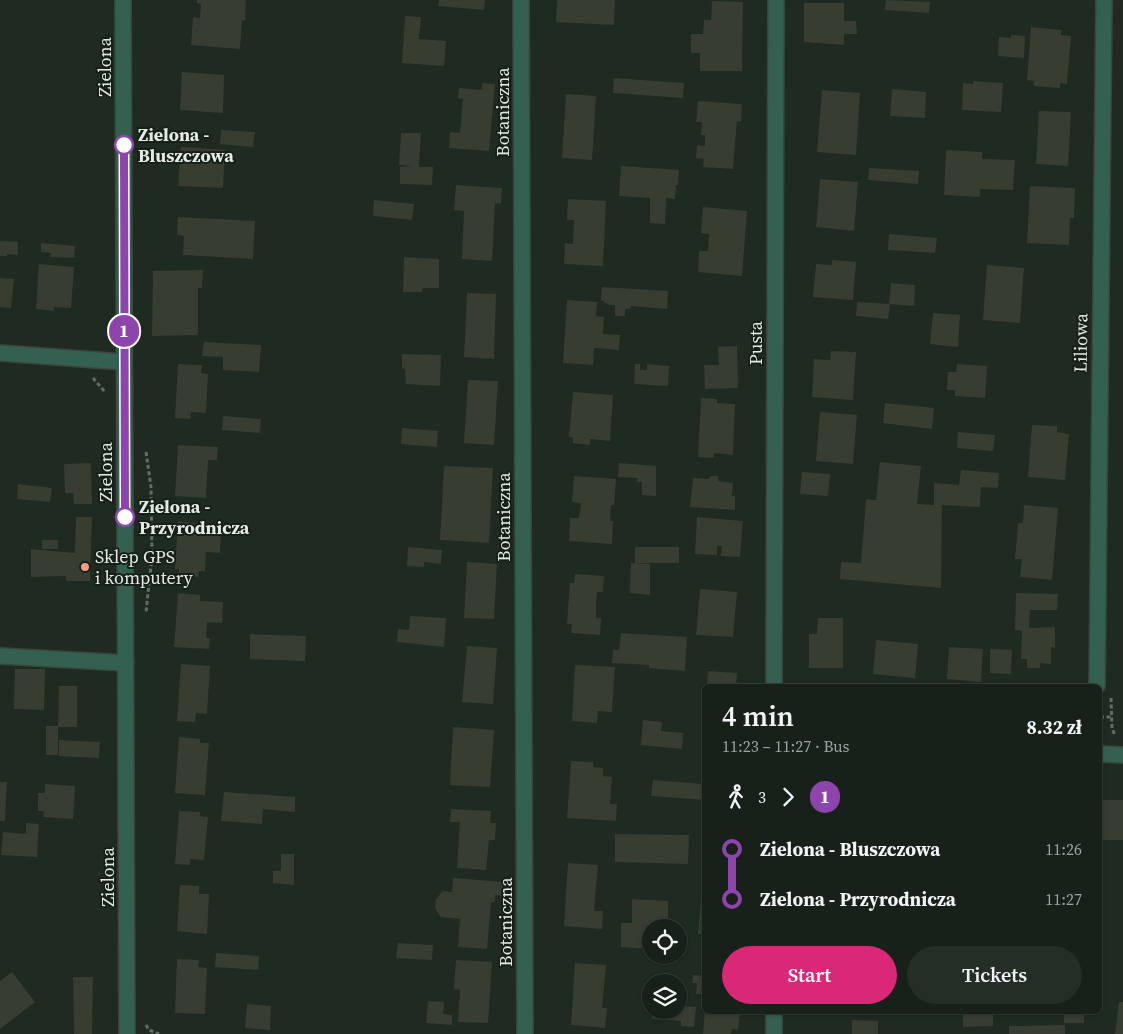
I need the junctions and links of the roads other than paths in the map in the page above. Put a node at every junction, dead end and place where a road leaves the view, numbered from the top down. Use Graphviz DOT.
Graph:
graph roads {
  1 [pos="123,0"];
  2 [pos="521,0"];
  3 [pos="776,0"];
  4 [pos="1104,0"];
  5 [pos="0,353"];
  6 [pos="124,362"];
  7 [pos="0,656"];
  8 [pos="126,663"];
  9 [pos="774,684"];
  10 [pos="1097,684"];
  11 [pos="1102,754"];
  12 [pos="1123,755"];
  13 [pos="774,1014"];
  14 [pos="127,1034"];
  15 [pos="525,1034"];
  16 [pos="774,1034"];
  1 -- 6 [label="street, Zielona"];
  2 -- 15 [label="street, Botaniczna"];
  3 -- 9 [label="street, Pusta"];
  4 -- 10 [label="street, Liliowa"];
  5 -- 6 [label="street"];
  6 -- 8 [label="street, Zielona"];
  7 -- 8 [label="street"];
  8 -- 14 [label="street, Zielona"];
  11 -- 12 [label="street"];
  13 -- 16 [label="street"];
}
